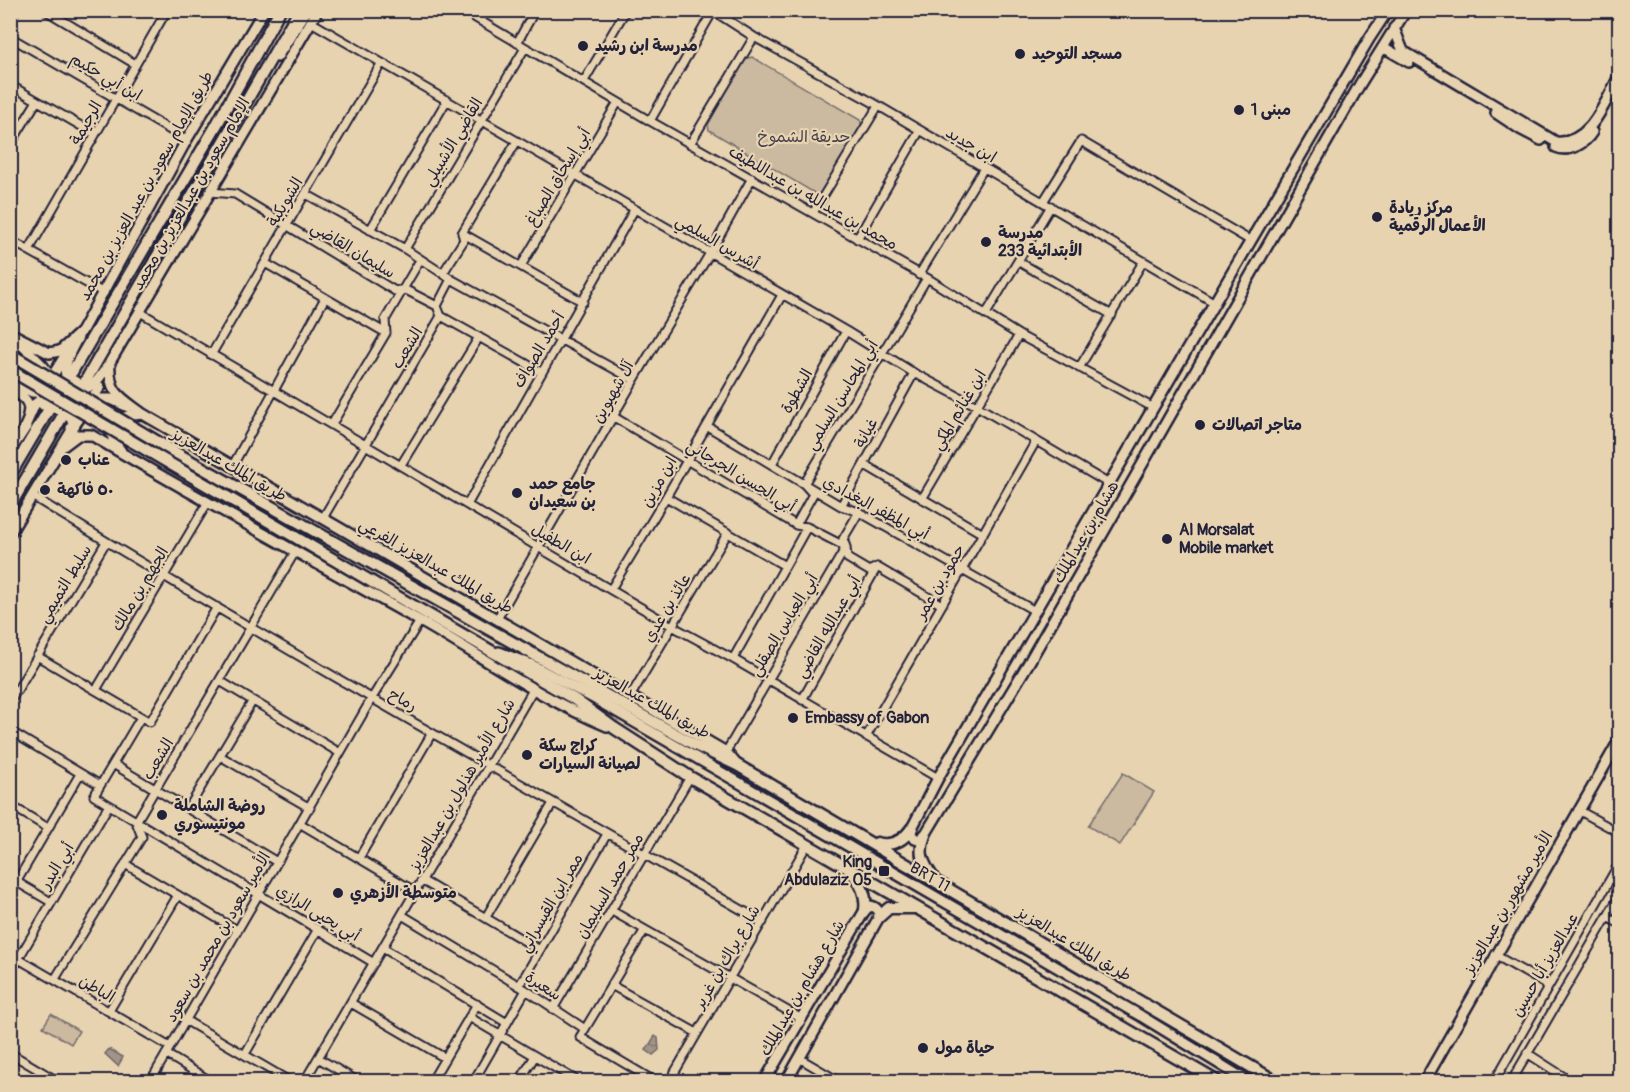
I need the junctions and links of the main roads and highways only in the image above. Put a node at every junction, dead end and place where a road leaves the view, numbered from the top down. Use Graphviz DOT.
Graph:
graph roads {
  1 [pos="279,10"];
  2 [pos="299,10"];
  3 [pos="10,354"];
  4 [pos="10,370"];
  5 [pos="72,372"];
  6 [pos="86,380"];
  7 [pos="49,409"];
  8 [pos="62,417"];
  9 [pos="10,475"];
  10 [pos="10,506"];
  11 [pos="912,828"];
  12 [pos="925,835"];
  13 [pos="869,841"];
  14 [pos="850,870"];
  15 [pos="934,879"];
  16 [pos="919,908"];
  17 [pos="865,910"];
  18 [pos="879,917"];
  19 [pos="1218,1082"];
  20 [pos="1277,1082"];
  1 -- 5 [label="main road, الإمام سعود بن عبدالعزيز بن محمد"];
  2 -- 6 [label="main road, الإمام سعود بن عبدالعزيز بن محمد"];
  3 -- 13 [label="main road, طريق الملك عبدالعزيز, bridge"];
  4 -- 14 [label="main road, طريق الملك عبدالعزيز, bridge"];
  7 -- 9 [label="main road"];
  8 -- 10 [label="main road"];
  11 -- 13 [label="main road"];
  12 -- 15 [label="main road"];
  13 -- 15 [label="main road, طريق الملك عبدالعزيز"];
  14 -- 16 [label="main road, طريق الملك عبدالعزيز"];
  14 -- 17 [label="main road"];
  15 -- 20 [label="main road, طريق الملك عبدالعزيز"];
  16 -- 18 [label="main road"];
  16 -- 19 [label="main road, طريق الملك عبدالعزيز"];
}
